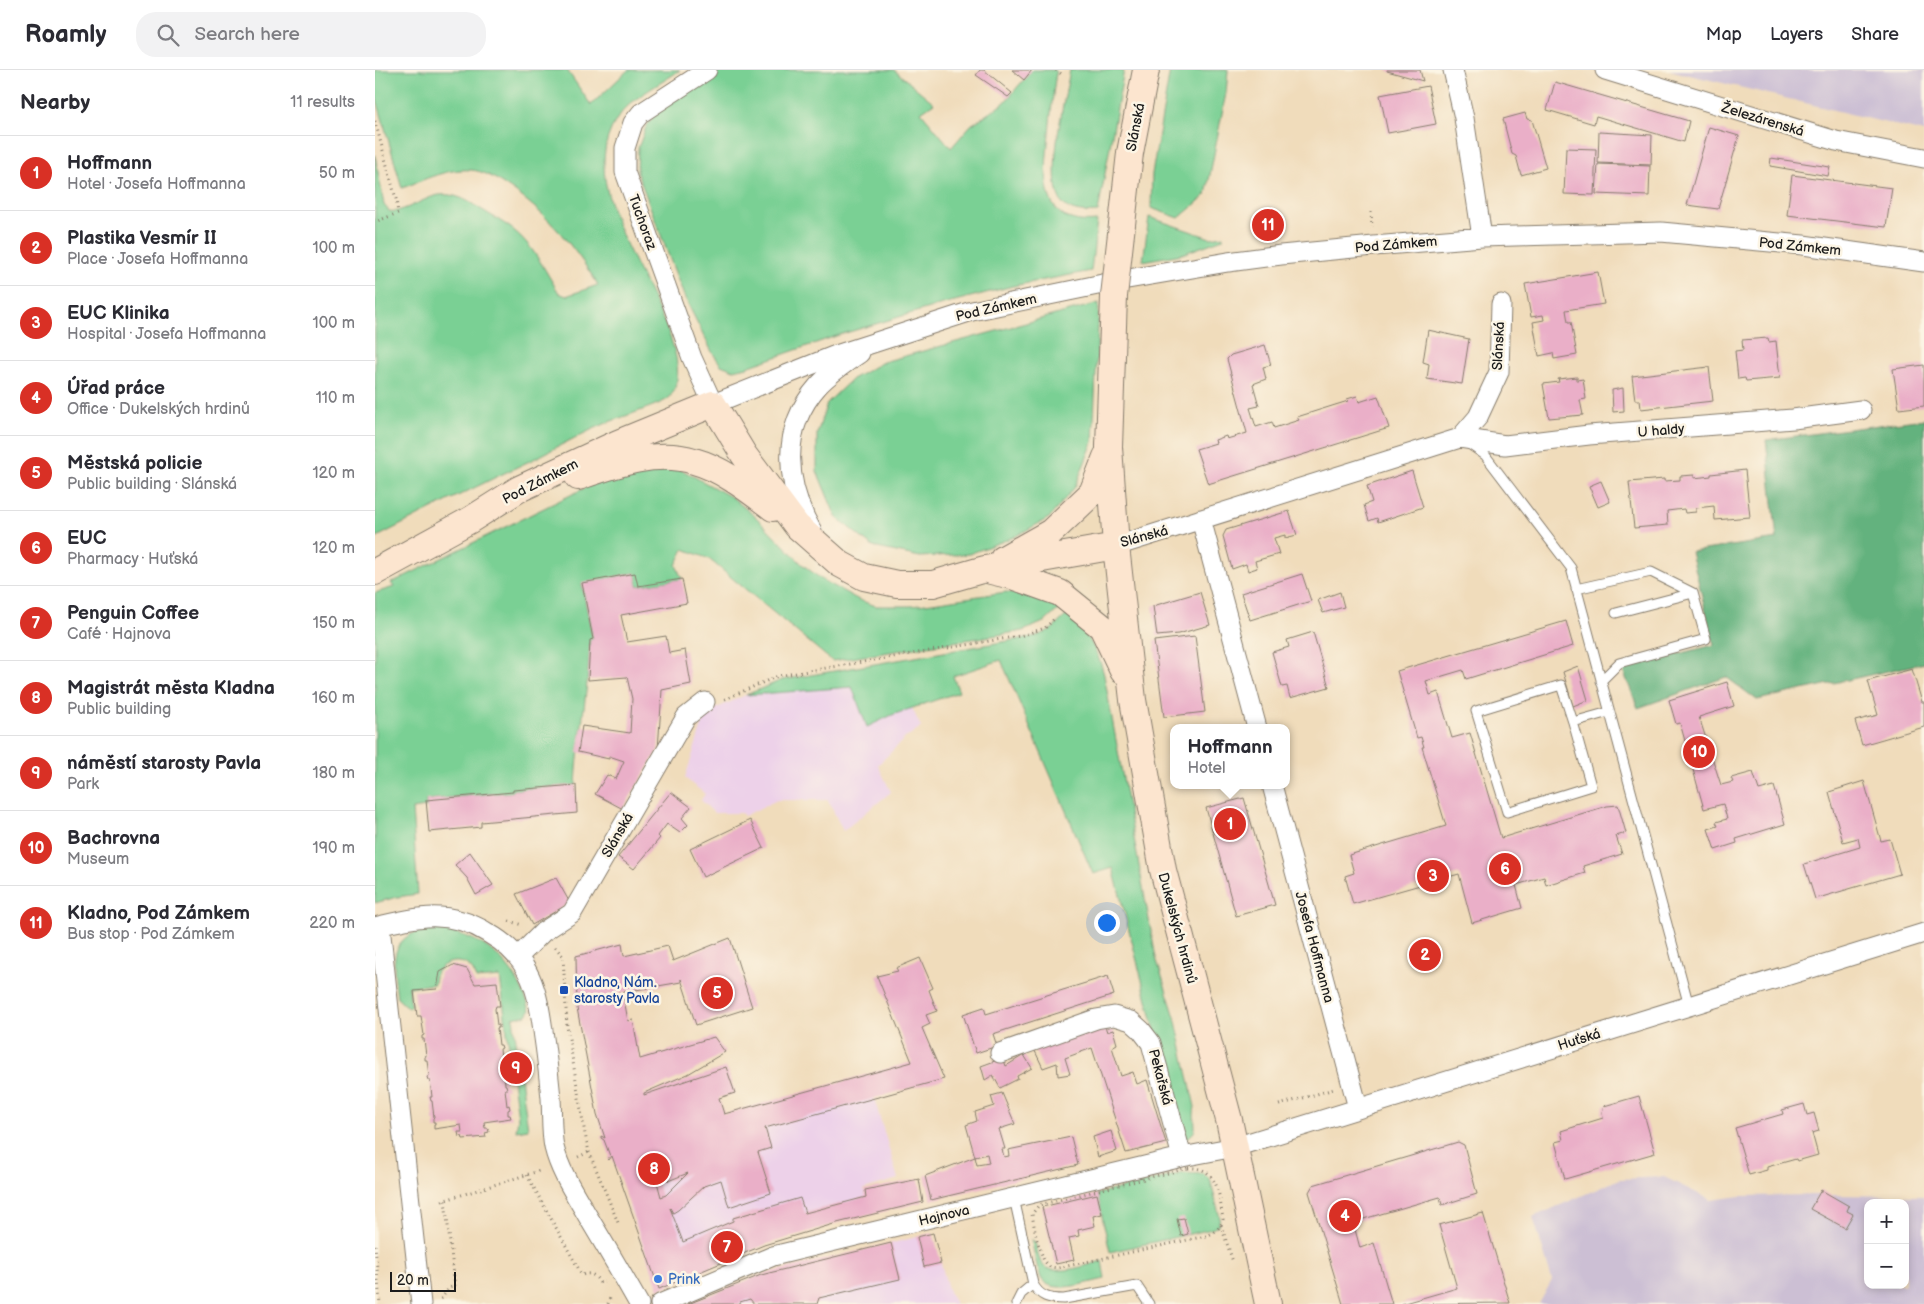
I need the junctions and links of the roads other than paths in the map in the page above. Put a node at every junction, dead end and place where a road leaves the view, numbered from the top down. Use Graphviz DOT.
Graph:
graph roads {
  1 [pos="707,70"];
  2 [pos="1146,70"];
  3 [pos="1453,70"];
  4 [pos="1605,70"];
  5 [pos="1924,158"];
  6 [pos="1482,237"];
  7 [pos="1924,262"];
  8 [pos="1501,304"];
  9 [pos="876,341"];
  10 [pos="713,404"];
  11 [pos="1861,410"];
  12 [pos="1460,438"];
  13 [pos="1109,447"];
  14 [pos="1201,519"];
  15 [pos="470,520"];
  16 [pos="797,526"];
  17 [pos="1115,546"];
  18 [pos="823,550"];
  19 [pos="985,569"];
  20 [pos="375,572"];
  21 [pos="1576,589"];
  22 [pos="1693,593"];
  23 [pos="1616,613"];
  24 [pos="1601,681"];
  25 [pos="1132,692"];
  26 [pos="705,702"];
  27 [pos="1609,712"];
  28 [pos="1573,722"];
  29 [pos="1256,724"];
  30 [pos="1273,789"];
  31 [pos="378,927"];
  32 [pos="1924,933"];
  33 [pos="518,957"];
  34 [pos="1689,1006"];
  35 [pos="1000,1053"];
  36 [pos="1358,1108"];
  37 [pos="1235,1147"];
  38 [pos="1183,1157"];
  39 [pos="1014,1198"];
  40 [pos="1033,1284"];
  41 [pos="421,1304"];
  42 [pos="639,1304"];
  43 [pos="660,1304"];
  44 [pos="1016,1304"];
  45 [pos="1149,1304"];
  46 [pos="1268,1304"];
  1 -- 10 [label="street, Tuchoraz"];
  2 -- 13 [label="main road, Slánská, bridge"];
  3 -- 6 [label="street"];
  4 -- 5 [label="street, Železárenská"];
  6 -- 7 [label="street, Pod Zámkem"];
  6 -- 9 [label="street, Pod Zámkem"];
  8 -- 12 [label="street, Slánská"];
  9 -- 10 [label="street, Pod Zámkem"];
  9 -- 18 [label="street, Pod Zámkem"];
  10 -- 15 [label="main road, Pod Zámkem"];
  10 -- 16 [label="main road, Pod Zámkem"];
  11 -- 12 [label="street, U haldy"];
  12 -- 14 [label="street, Slánská"];
  12 -- 21 [label="lane"];
  13 -- 17 [label="main road, Slánská"];
  13 -- 19 [label="main road"];
  14 -- 17 [label="street, Slánská"];
  14 -- 29 [label="street"];
  15 -- 16 [label="main road"];
  15 -- 20 [label="main road, Pod Zámkem"];
  16 -- 18 [label="main road, Pod Zámkem"];
  17 -- 19 [label="main road, Pod Zámkem"];
  17 -- 25 [label="main road, Dukelských hrdinů"];
  18 -- 19 [label="main road, Pod Zámkem"];
  19 -- 25 [label="main road"];
  21 -- 22 [label="lane"];
  21 -- 24 [label="lane"];
  22 -- 23 [label="lane"];
  22 -- 24 [label="lane"];
  24 -- 27 [label="lane"];
  25 -- 37 [label="main road, Dukelských hrdinů"];
  26 -- 33 [label="street, Slánská"];
  27 -- 28 [label="lane"];
  27 -- 34 [label="lane"];
  28 -- 28 [label="lane"];
  30 -- 36 [label="street, Josefa Hoffmanna"];
  31 -- 33 [label="street"];
  31 -- 41 [label="street"];
  32 -- 34 [label="street, Huťská"];
  33 -- 42 [label="street"];
  34 -- 36 [label="street, Huťská"];
  35 -- 38 [label="street, Pekařská"];
  36 -- 37 [label="street, Huťská"];
  37 -- 38 [label="street, Hajnova"];
  37 -- 46 [label="main road, Dukelských hrdinů"];
  38 -- 39 [label="street, Hajnova"];
  39 -- 40 [label="lane"];
  39 -- 43 [label="street, Hajnova"];
  40 -- 44 [label="lane"];
  40 -- 45 [label="lane"];
}
